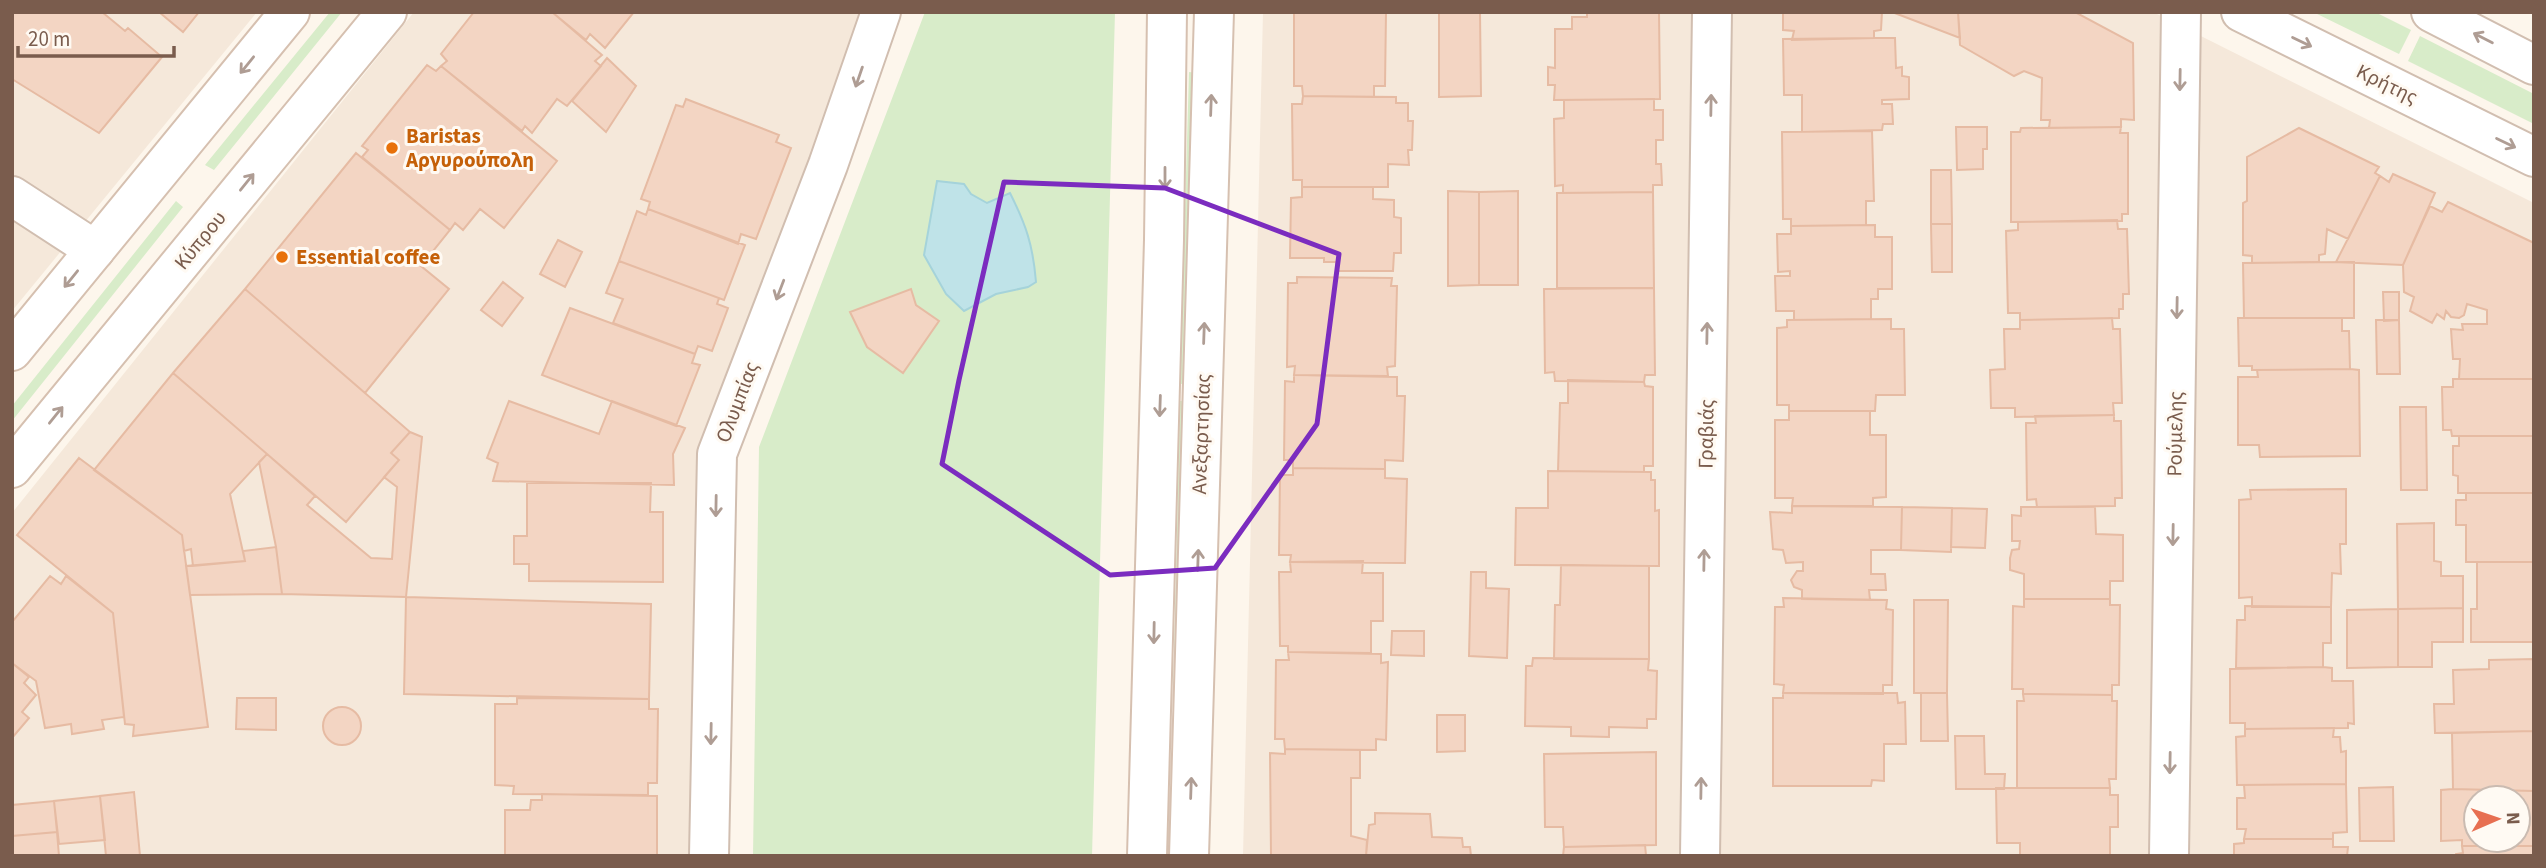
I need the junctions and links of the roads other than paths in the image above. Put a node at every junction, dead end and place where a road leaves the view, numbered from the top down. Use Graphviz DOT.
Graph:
graph roads {
  1 [pos="290,12"];
  2 [pos="387,12"];
  3 [pos="881,12"];
  4 [pos="1167,12"];
  5 [pos="1214,12"];
  6 [pos="1712,12"];
  7 [pos="2181,12"];
  8 [pos="2241,12"];
  9 [pos="2431,12"];
  10 [pos="2534,65"];
  11 [pos="2534,157"];
  12 [pos="12,197"];
  13 [pos="95,250"];
  14 [pos="12,351"];
  15 [pos="12,468"];
  16 [pos="709,856"];
  17 [pos="1147,856"];
  18 [pos="1189,856"];
  19 [pos="1700,856"];
  20 [pos="2169,856"];
  1 -- 13 [label="street, one-way"];
  15 -- 2 [label="street, Κύπρου, one-way"];
  3 -- 16 [label="street, Ολυμπίας, one-way"];
  4 -- 17 [label="street, Ανεξαρτησίας, one-way"];
  18 -- 5 [label="street, Ανεξαρτησίας, one-way"];
  19 -- 6 [label="street, Γραβιάς, one-way"];
  7 -- 20 [label="street, Ρούμελης, one-way"];
  8 -- 11 [label="street, Κρήτης, one-way"];
  10 -- 9 [label="street, one-way"];
  12 -- 13 [label="street"];
  13 -- 14 [label="street, one-way"];
}
